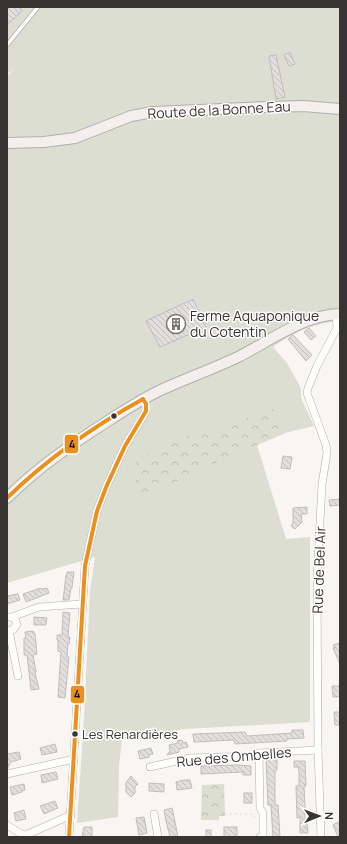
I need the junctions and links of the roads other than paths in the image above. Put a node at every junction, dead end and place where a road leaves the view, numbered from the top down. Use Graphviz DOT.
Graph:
graph roads {
  1 [pos="38,7"];
  2 [pos="7,45"];
  3 [pos="340,109"];
  4 [pos="7,143"];
  5 [pos="338,314"];
  6 [pos="143,399"];
  7 [pos="7,498"];
  8 [pos="82,604"];
  9 [pos="10,617"];
  10 [pos="8,630"];
  11 [pos="18,676"];
  12 [pos="318,750"];
  13 [pos="259,753"];
  14 [pos="74,759"];
  15 [pos="150,768"];
  16 [pos="7,774"];
  17 [pos="154,814"];
  18 [pos="71,815"];
  19 [pos="7,825"];
  20 [pos="26,836"];
  21 [pos="69,837"];
  22 [pos="158,837"];
  23 [pos="260,837"];
  24 [pos="320,837"];
  1 -- 2 [label="lane"];
  3 -- 4 [label="street, Route de la Bonne Eau"];
  5 -- 6 [label="street"];
  5 -- 12 [label="street, Rue de Bel Air"];
  6 -- 7 [label="street"];
  6 -- 8 [label="street"];
  8 -- 9 [label="street"];
  8 -- 14 [label="street"];
  9 -- 10 [label="street"];
  10 -- 11 [label="street"];
  12 -- 13 [label="street, Rue des Ombelles"];
  12 -- 24 [label="street, Rue de Bel Air"];
  13 -- 15 [label="street, Rue des Ombelles"];
  13 -- 23 [label="street"];
  14 -- 16 [label="street"];
  14 -- 18 [label="street"];
  17 -- 22 [label="street"];
  18 -- 20 [label="street"];
  18 -- 21 [label="street"];
  19 -- 20 [label="street"];
}
